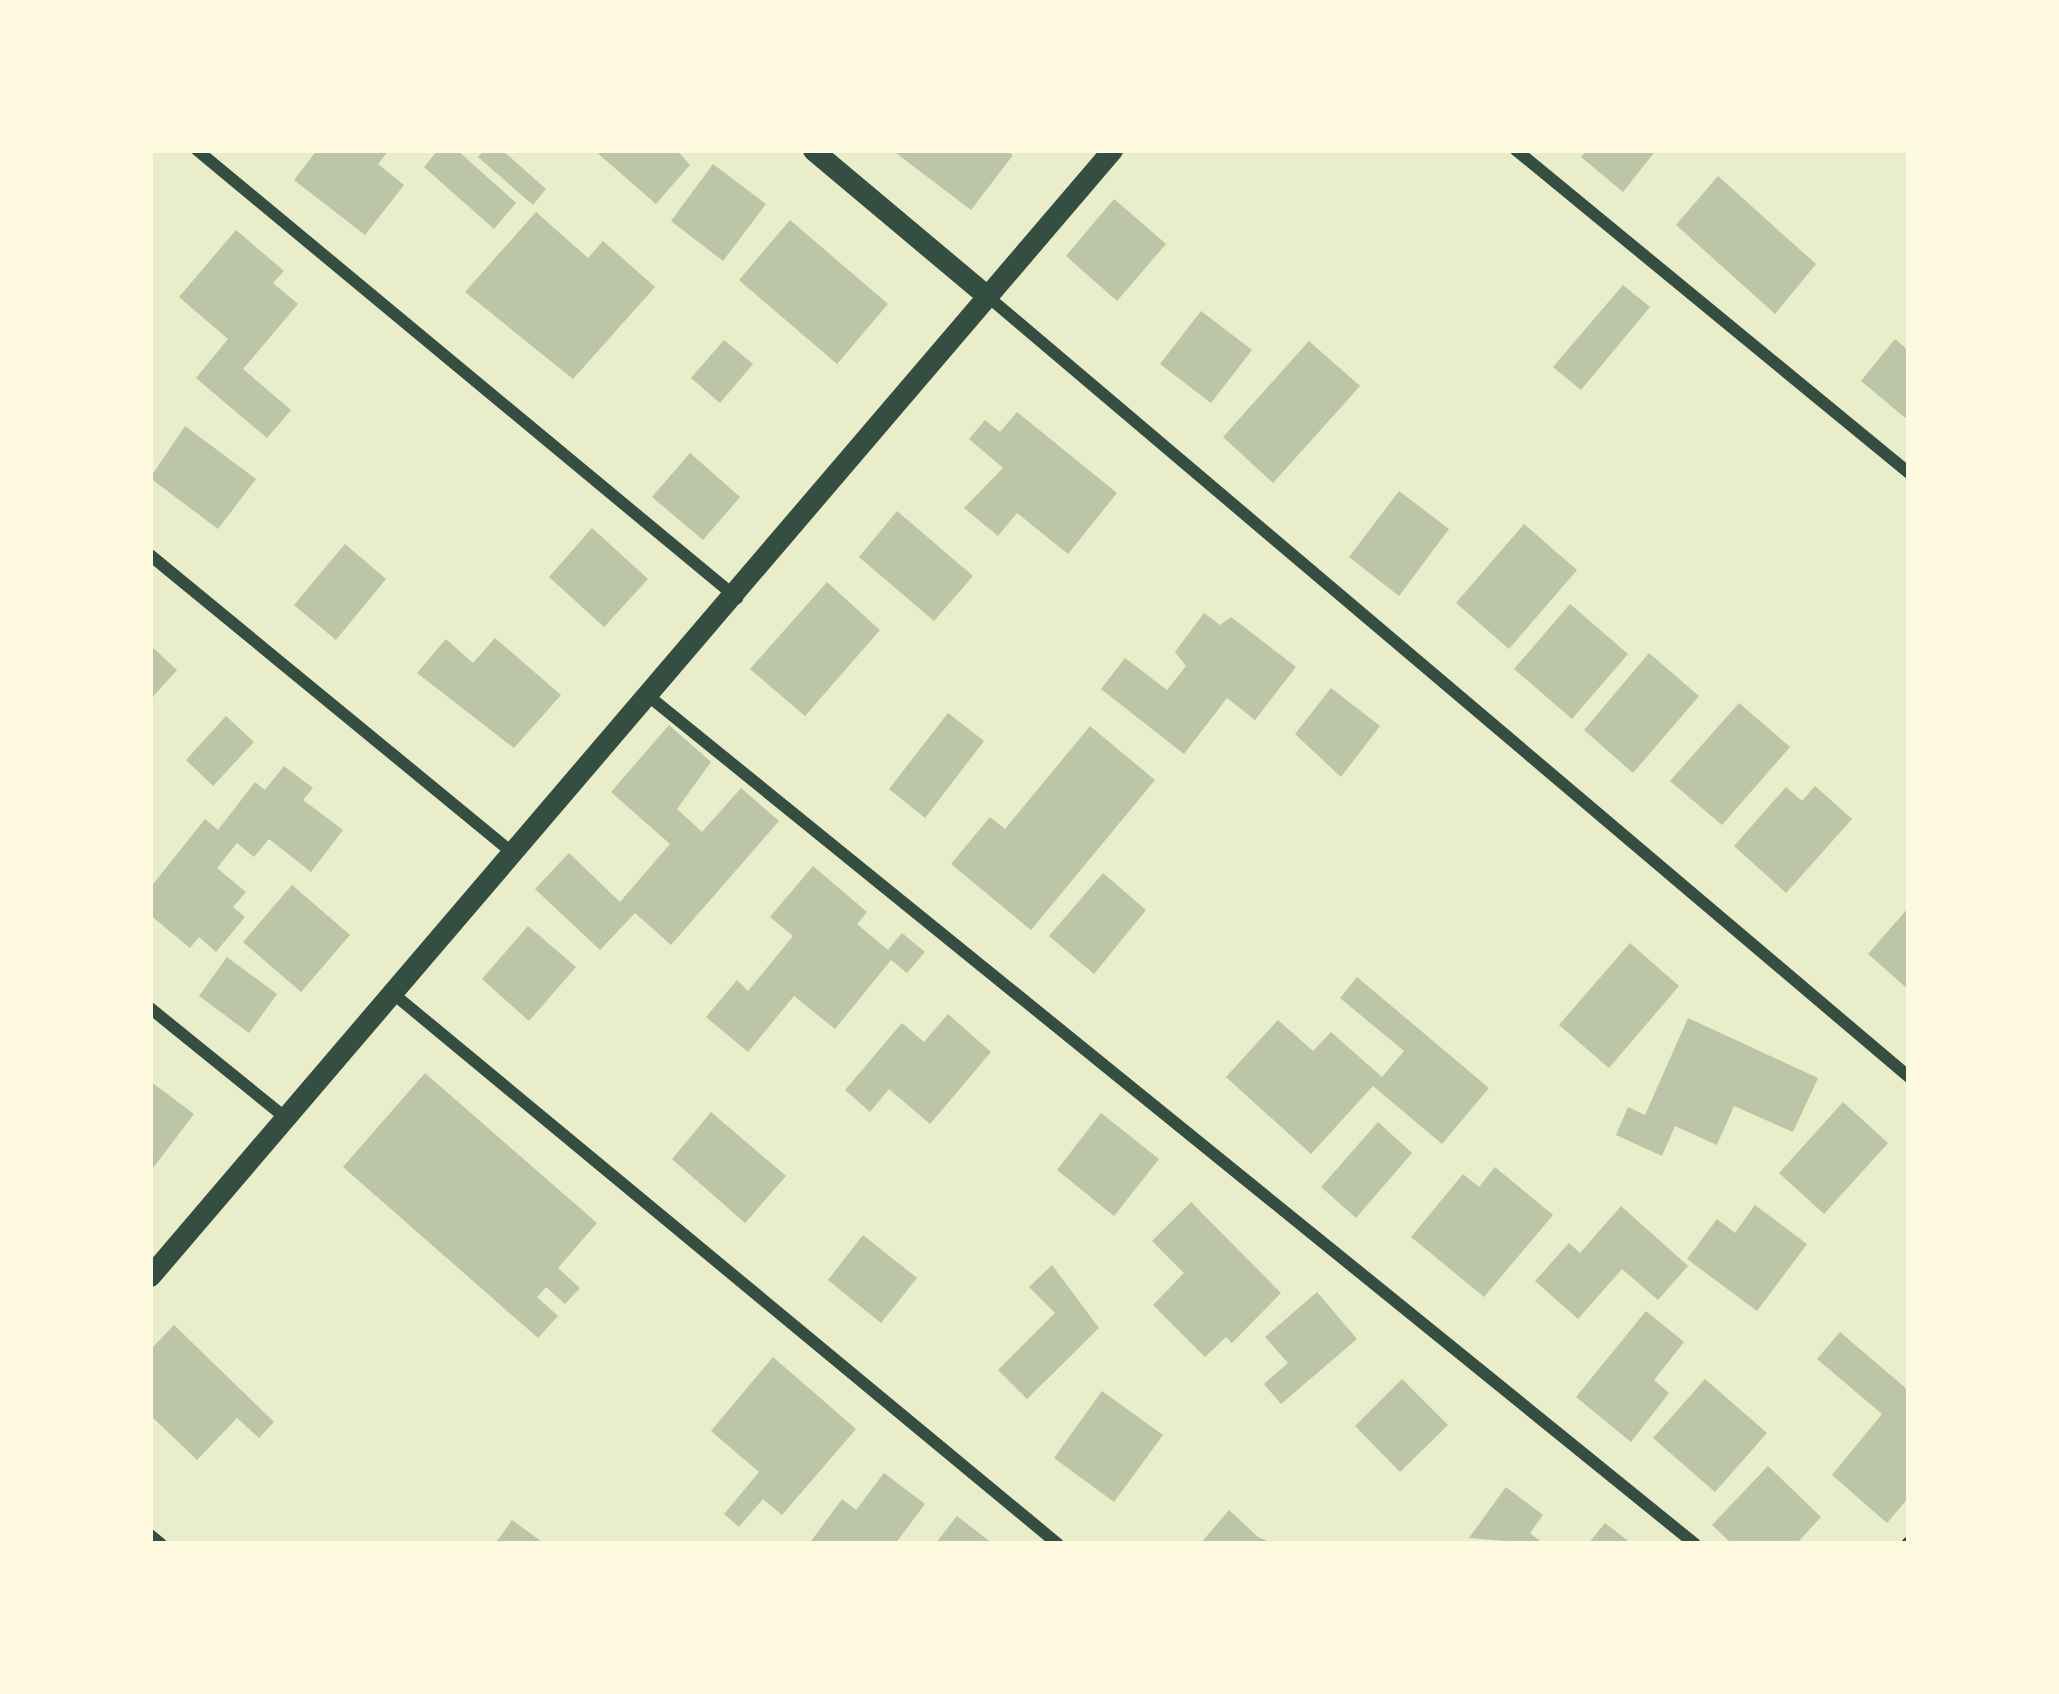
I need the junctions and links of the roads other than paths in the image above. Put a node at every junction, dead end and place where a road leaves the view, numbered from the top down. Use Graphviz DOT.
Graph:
graph roads {
  1 [pos="197,150"];
  2 [pos="813,150"];
  3 [pos="1112,150"];
  4 [pos="1516,150"];
  5 [pos="986,295"];
  6 [pos="1909,473"];
  7 [pos="150,555"];
  8 [pos="736,598"];
  9 [pos="651,698"];
  10 [pos="513,853"];
  11 [pos="396,996"];
  12 [pos="150,1008"];
  13 [pos="1909,1077"];
  14 [pos="287,1119"];
  15 [pos="150,1276"];
  16 [pos="150,1534"];
  17 [pos="161,1544"];
  18 [pos="1058,1544"];
  19 [pos="1695,1544"];
  1 -- 8 [label="street"];
  2 -- 5 [label="street"];
  3 -- 5 [label="street"];
  4 -- 6 [label="street"];
  5 -- 8 [label="street"];
  5 -- 13 [label="street"];
  7 -- 10 [label="street"];
  8 -- 9 [label="street"];
  9 -- 10 [label="street"];
  9 -- 19 [label="street"];
  10 -- 11 [label="street"];
  11 -- 14 [label="street"];
  11 -- 18 [label="street"];
  12 -- 14 [label="street"];
  14 -- 15 [label="street"];
  16 -- 17 [label="street"];
}
